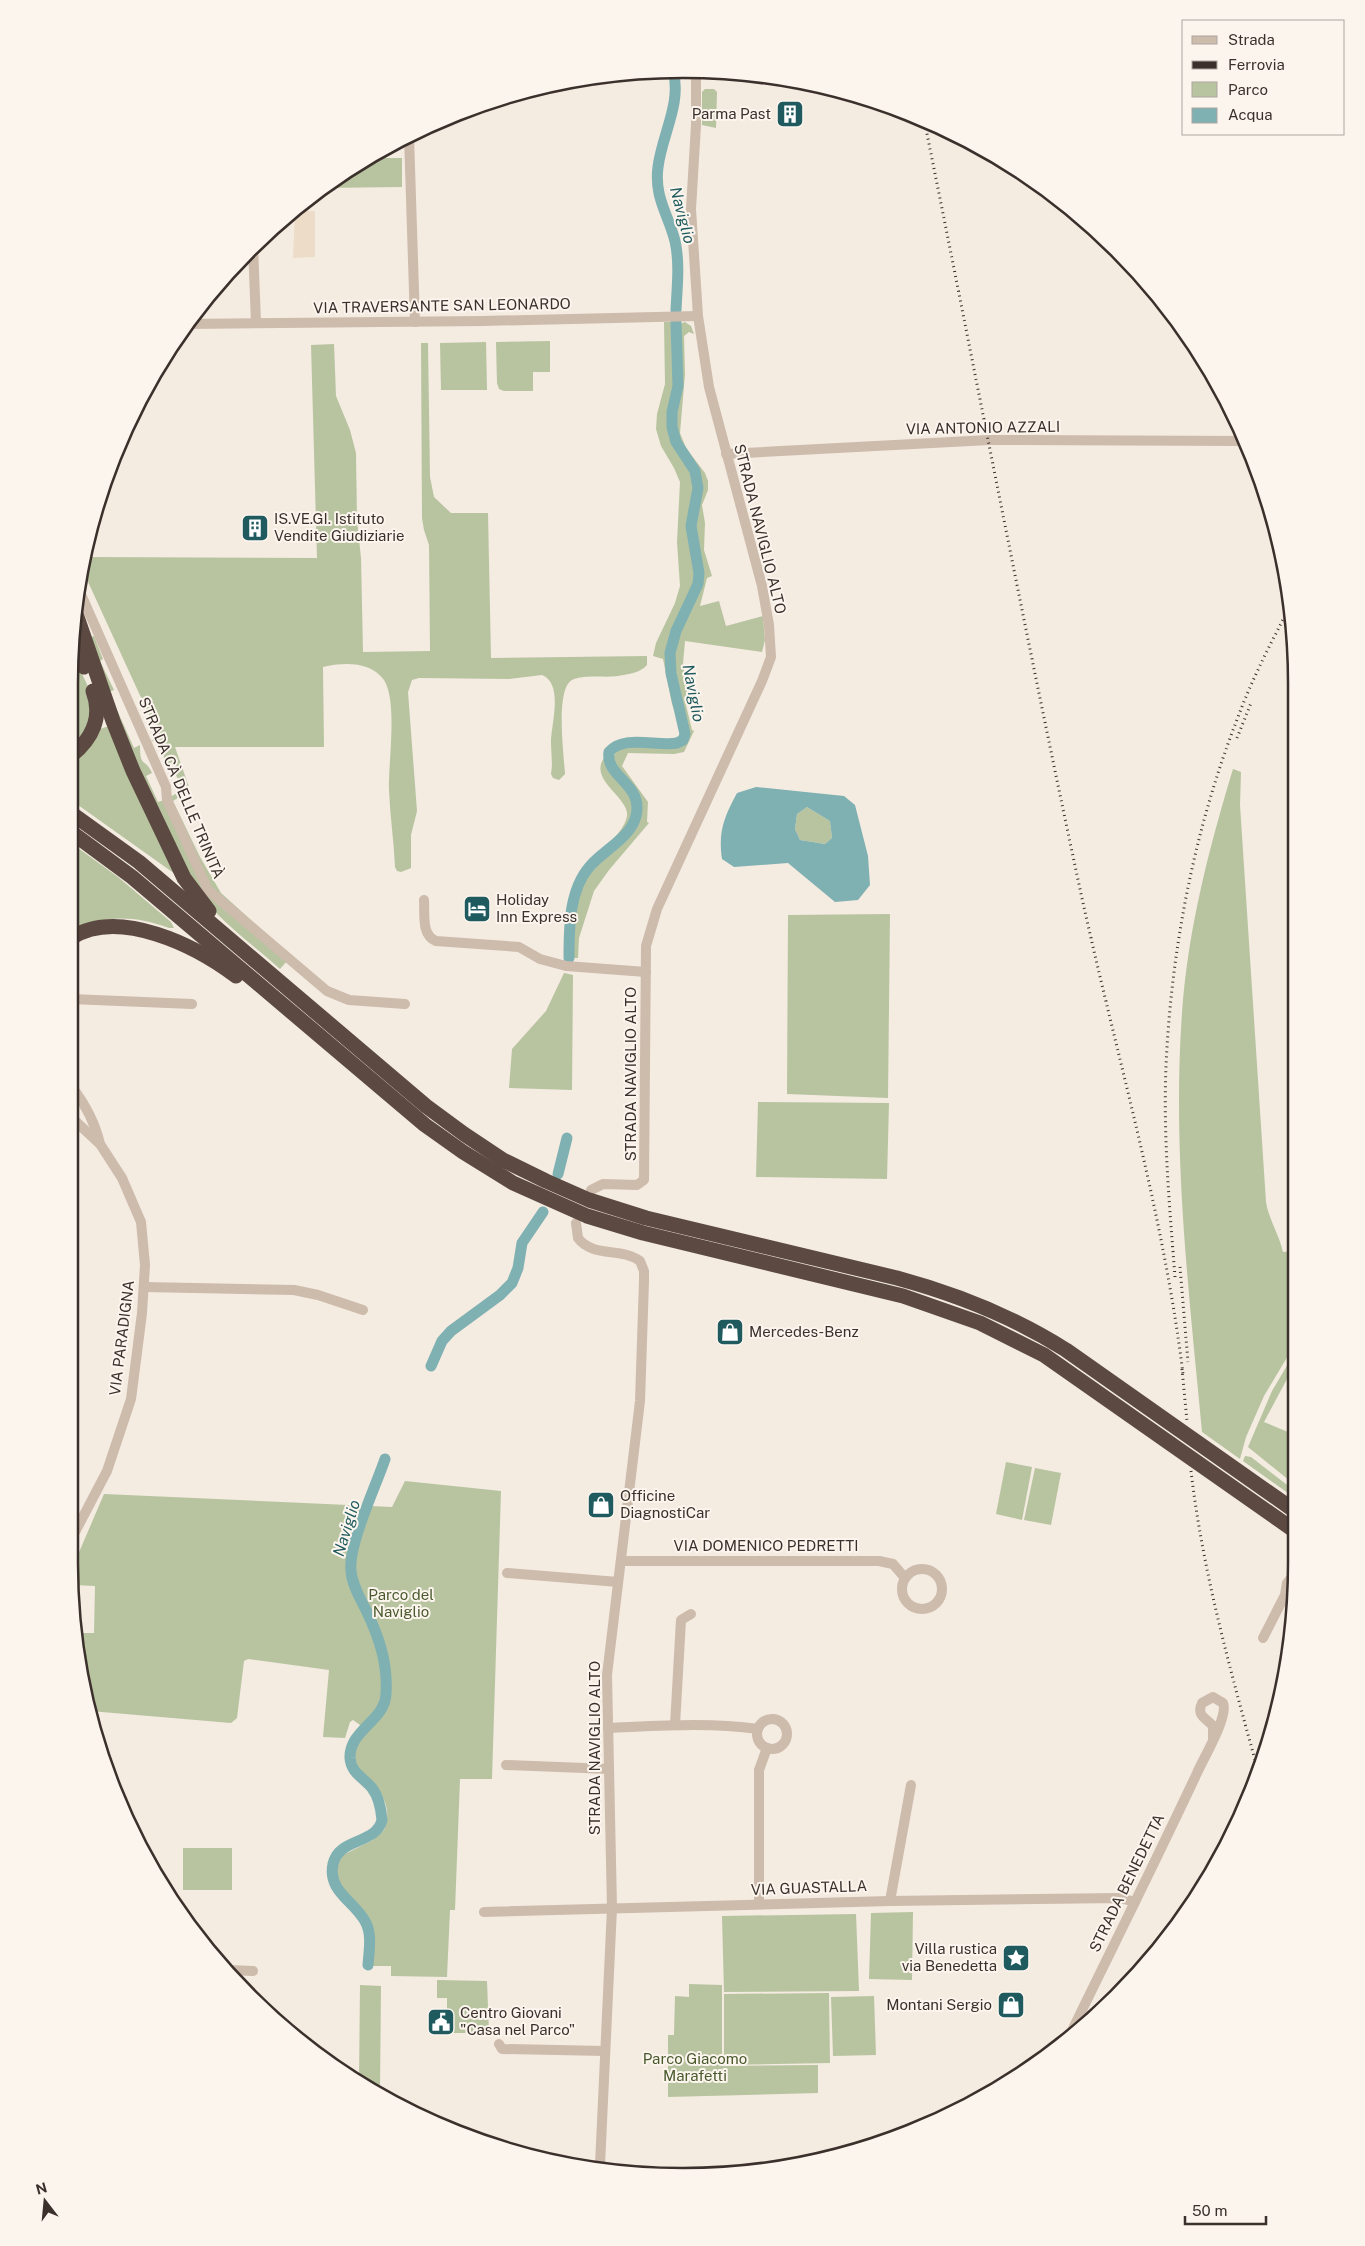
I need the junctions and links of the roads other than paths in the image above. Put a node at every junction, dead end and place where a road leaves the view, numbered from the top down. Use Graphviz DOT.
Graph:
graph roads {
  1 [pos="696,78"];
  2 [pos="409,143"];
  3 [pos="253,258"];
  4 [pos="698,316"];
  5 [pos="415,322"];
  6 [pos="196,324"];
  7 [pos="256,324"];
  8 [pos="1237,441"];
  9 [pos="726,454"];
  10 [pos="84,600"];
  11 [pos="81,627"];
  12 [pos="79,655"];
  13 [pos="78,747"];
  14 [pos="78,818"];
  15 [pos="78,837"];
  16 [pos="424,900"];
  17 [pos="78,934"];
  18 [pos="646,972"];
  19 [pos="283,984"];
  20 [pos="78,999"];
  21 [pos="192,1004"];
  22 [pos="405,1004"];
  23 [pos="327,1042"];
  24 [pos="78,1096"];
  25 [pos="78,1124"];
  26 [pos="100,1144"];
  27 [pos="591,1190"];
  28 [pos="576,1224"];
  29 [pos="144,1287"];
  30 [pos="362,1310"];
  31 [pos="1288,1506"];
  32 [pos="78,1526"];
  33 [pos="1288,1526"];
  34 [pos="621,1561"];
  35 [pos="507,1573"];
  36 [pos="905,1578"];
  37 [pos="618,1582"];
  38 [pos="1287,1593"];
  39 [pos="691,1614"];
  40 [pos="1263,1638"];
  41 [pos="675,1725"];
  42 [pos="608,1728"];
  43 [pos="758,1729"];
  44 [pos="1213,1738"];
  45 [pos="767,1748"];
  46 [pos="506,1765"];
  47 [pos="609,1769"];
  48 [pos="911,1785"];
  49 [pos="890,1900"];
  50 [pos="1135,1902"];
  51 [pos="759,1904"];
  52 [pos="612,1908"];
  53 [pos="484,1912"];
  54 [pos="235,1970"];
  55 [pos="253,1970"];
  56 [pos="1076,2022"];
  57 [pos="499,2044"];
  58 [pos="605,2051"];
  59 [pos="602,2163"];
  1 -- 4 [label="street, STRADA NAVIGLIO ALTO"];
  2 -- 5 [label="street"];
  3 -- 7 [label="street"];
  4 -- 5 [label="street, VIA TRAVERSANTE SAN LEONARDO"];
  4 -- 9 [label="street, STRADA NAVIGLIO ALTO"];
  5 -- 7 [label="street, VIA TRAVERSANTE SAN LEONARDO"];
  6 -- 7 [label="street, VIA TRAVERSANTE SAN LEONARDO"];
  8 -- 9 [label="street, VIA ANTONIO AZZALI"];
  9 -- 18 [label="street, STRADA NAVIGLIO ALTO"];
  10 -- 22 [label="street, STRADA CÀ DELLE TRINITÀ"];
  11 -- 19 [label="highway"];
  12 -- 13 [label="highway"];
  14 -- 19 [label="highway"];
  15 -- 23 [label="highway"];
  16 -- 18 [label="street, STRADA NAVIGLIO ALTO"];
  17 -- 23 [label="highway"];
  18 -- 27 [label="street, STRADA NAVIGLIO ALTO"];
  19 -- 31 [label="highway"];
  20 -- 21 [label="street"];
  23 -- 33 [label="highway"];
  24 -- 26 [label="street, VIA PARADIGNA"];
  25 -- 26 [label="street, VIA PARADIGNA"];
  26 -- 29 [label="street, VIA PARADIGNA"];
  28 -- 34 [label="street, STRADA NAVIGLIO ALTO"];
  29 -- 30 [label="street"];
  29 -- 32 [label="street, VIA PARADIGNA"];
  34 -- 36 [label="street, VIA DOMENICO PEDRETTI"];
  34 -- 37 [label="street, STRADA NAVIGLIO ALTO"];
  35 -- 37 [label="street"];
  36 -- 36 [label="street"];
  37 -- 42 [label="street, STRADA NAVIGLIO ALTO"];
  38 -- 40 [label="street"];
  39 -- 41 [label="street"];
  41 -- 42 [label="street"];
  41 -- 43 [label="street"];
  42 -- 47 [label="street, STRADA NAVIGLIO ALTO"];
  43 -- 45 [label="street"];
  43 -- 45 [label="street"];
  44 -- 50 [label="street, STRADA BENEDETTA"];
  45 -- 51 [label="street"];
  46 -- 47 [label="street"];
  47 -- 52 [label="street, STRADA NAVIGLIO ALTO"];
  48 -- 49 [label="street"];
  49 -- 50 [label="street, VIA GUASTALLA"];
  49 -- 51 [label="street, VIA GUASTALLA"];
  50 -- 56 [label="street, STRADA BENEDETTA"];
  51 -- 52 [label="street, VIA GUASTALLA"];
  52 -- 53 [label="street, VIA GUASTALLA"];
  52 -- 58 [label="street, STRADA NAVIGLIO ALTO"];
  54 -- 55 [label="street"];
  57 -- 58 [label="street"];
  58 -- 59 [label="street, STRADA NAVIGLIO ALTO"];
}
